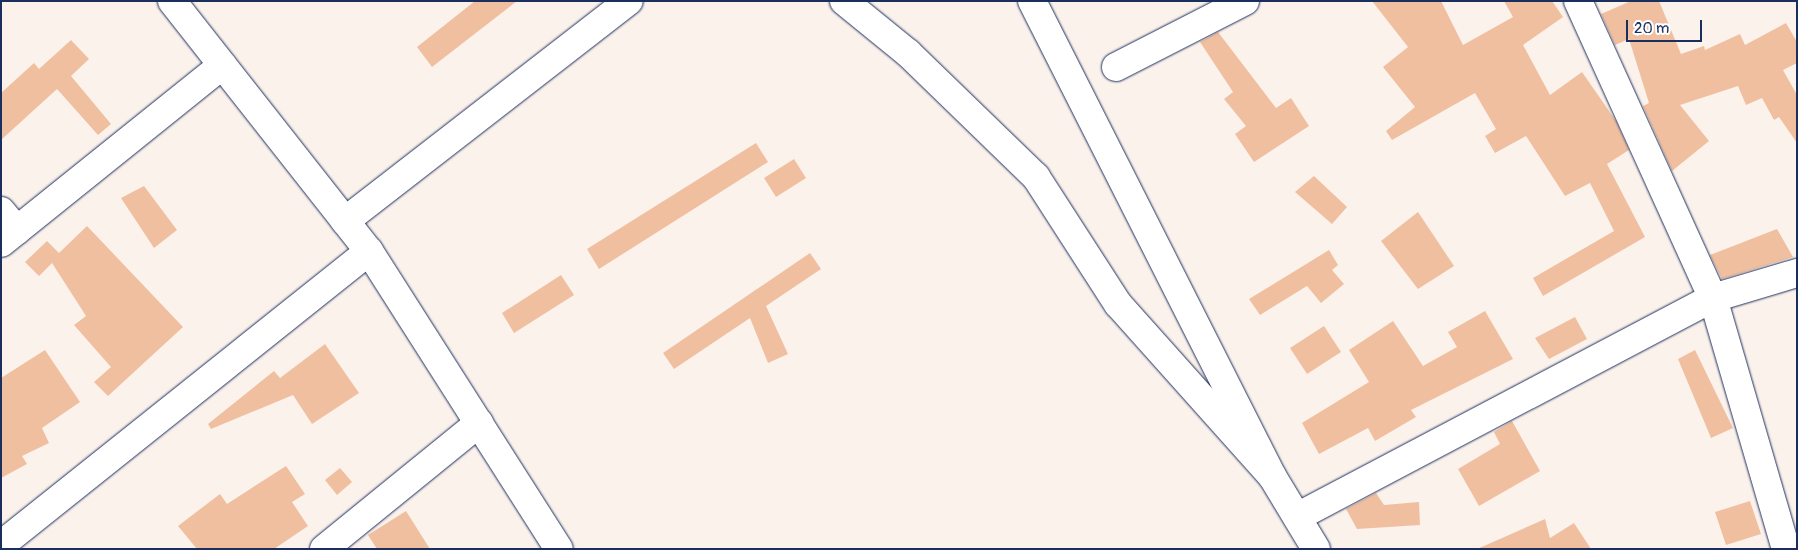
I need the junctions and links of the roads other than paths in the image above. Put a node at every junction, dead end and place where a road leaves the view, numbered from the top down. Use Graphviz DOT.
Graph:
graph roads {
  1 [pos="172,1"];
  2 [pos="629,1"];
  3 [pos="844,1"];
  4 [pos="1032,1"];
  5 [pos="1245,1"];
  6 [pos="1578,1"];
  7 [pos="222,65"];
  8 [pos="1116,67"];
  9 [pos="345,222"];
  10 [pos="7,228"];
  11 [pos="369,251"];
  12 [pos="1797,273"];
  13 [pos="1713,298"];
  14 [pos="479,423"];
  15 [pos="1272,476"];
  16 [pos="1297,517"];
  17 [pos="1,545"];
  18 [pos="324,549"];
  19 [pos="559,549"];
  20 [pos="1316,549"];
  21 [pos="1786,549"];
  1 -- 7 [label="street"];
  2 -- 9 [label="street"];
  3 -- 15 [label="street"];
  4 -- 15 [label="street"];
  5 -- 8 [label="street"];
  6 -- 13 [label="street"];
  7 -- 9 [label="street"];
  7 -- 10 [label="street"];
  9 -- 11 [label="street"];
  11 -- 14 [label="street"];
  11 -- 17 [label="street"];
  12 -- 13 [label="street"];
  13 -- 16 [label="street"];
  13 -- 21 [label="street"];
  14 -- 18 [label="street"];
  14 -- 19 [label="street"];
  15 -- 16 [label="street"];
  16 -- 20 [label="street"];
}
